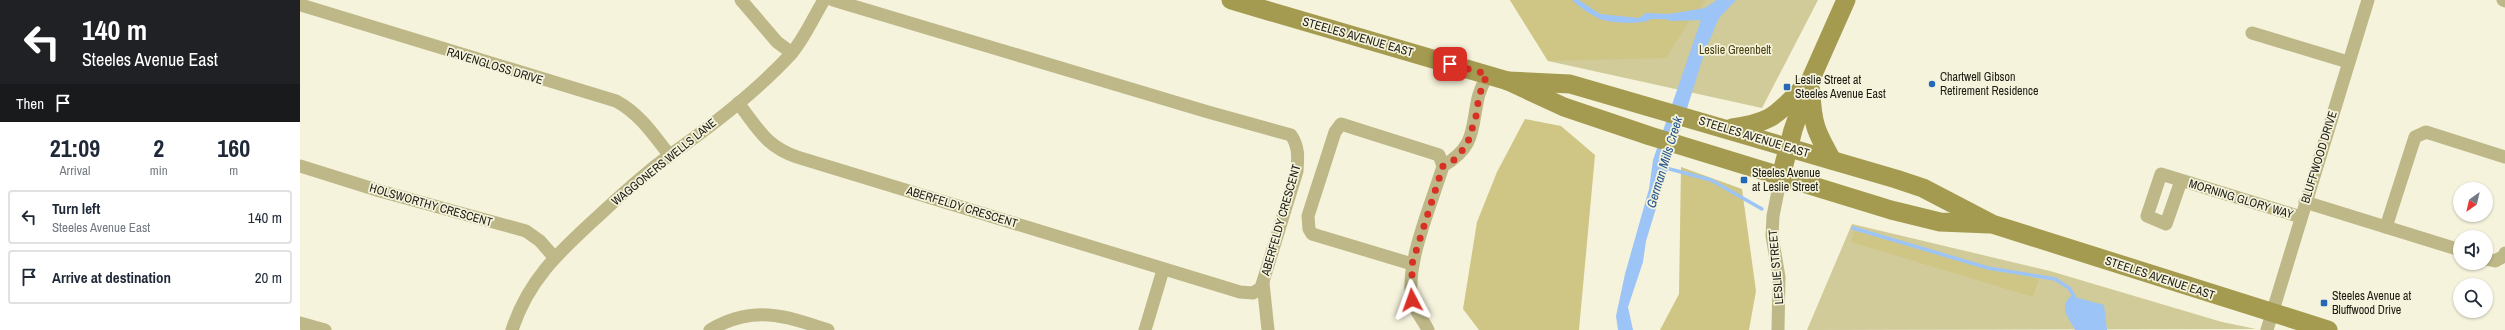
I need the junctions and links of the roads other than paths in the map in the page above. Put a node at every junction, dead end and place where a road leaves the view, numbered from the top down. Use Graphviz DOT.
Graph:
graph roads {
  1 [pos="302,0"];
  2 [pos="741,0"];
  3 [pos="824,0"];
  4 [pos="833,0"];
  5 [pos="1231,0"];
  6 [pos="1846,0"];
  7 [pos="2368,0"];
  8 [pos="300,6"];
  9 [pos="2252,33"];
  10 [pos="792,53"];
  11 [pos="2348,62"];
  12 [pos="1487,74"];
  13 [pos="1508,81"];
  14 [pos="1810,81"];
  15 [pos="738,103"];
  16 [pos="1727,129"];
  17 [pos="1789,148"];
  18 [pos="670,156"];
  19 [pos="2505,157"];
  20 [pos="1832,160"];
  21 [pos="300,166"];
  22 [pos="1443,166"];
  23 [pos="1781,176"];
  24 [pos="2181,181"];
  25 [pos="2305,202"];
  26 [pos="2301,217"];
  27 [pos="1992,224"];
  28 [pos="2386,227"];
  29 [pos="2453,248"];
  30 [pos="2505,253"];
  31 [pos="554,257"];
  32 [pos="2493,261"];
  33 [pos="1412,264"];
  34 [pos="1163,270"];
  35 [pos="1263,283"];
  36 [pos="2269,322"];
  37 [pos="300,323"];
  38 [pos="325,330"];
  39 [pos="512,330"];
  40 [pos="710,330"];
  41 [pos="828,330"];
  42 [pos="1145,330"];
  43 [pos="1268,330"];
  44 [pos="1428,330"];
  45 [pos="1778,330"];
  46 [pos="2328,330"];
  1 -- 8 [label="street"];
  2 -- 10 [label="street"];
  3 -- 10 [label="street, WAGGONERS WELLS LANE"];
  4 -- 35 [label="street, ABERFELDY CRESCENT"];
  5 -- 12 [label="main road, STEELES AVENUE EAST"];
  6 -- 14 [label="main road, LESLIE STREET"];
  7 -- 11 [label="street, BLUFFWOOD DRIVE"];
  8 -- 18 [label="street, RAVENGLOSS DRIVE"];
  9 -- 11 [label="street"];
  10 -- 15 [label="street, WAGGONERS WELLS LANE"];
  11 -- 25 [label="street, BLUFFWOOD DRIVE"];
  12 -- 13 [label="main road, STEELES AVENUE EAST"];
  12 -- 22 [label="street"];
  13 -- 16 [label="main road, STEELES AVENUE EAST"];
  13 -- 23 [label="main road, STEELES AVENUE EAST"];
  14 -- 16 [label="main road"];
  14 -- 17 [label="main road, LESLIE STREET"];
  14 -- 20 [label="main road"];
  15 -- 18 [label="street, WAGGONERS WELLS LANE"];
  15 -- 34 [label="street, ABERFELDY CRESCENT"];
  16 -- 17 [label="main road, STEELES AVENUE EAST"];
  17 -- 20 [label="main road, STEELES AVENUE EAST"];
  17 -- 23 [label="main road, LESLIE STREET"];
  18 -- 31 [label="street, WAGGONERS WELLS LANE"];
  19 -- 28 [label="street"];
  20 -- 27 [label="main road, STEELES AVENUE EAST"];
  21 -- 31 [label="street, HOLSWORTHY CRESCENT"];
  22 -- 33 [label="street"];
  22 -- 33 [label="street"];
  23 -- 27 [label="main road, STEELES AVENUE EAST"];
  23 -- 45 [label="street, LESLIE STREET"];
  24 -- 26 [label="street, MORNING GLORY WAY"];
  25 -- 26 [label="street, BLUFFWOOD DRIVE"];
  25 -- 28 [label="street"];
  26 -- 36 [label="street, BLUFFWOOD DRIVE"];
  27 -- 36 [label="main road, STEELES AVENUE EAST"];
  28 -- 29 [label="street"];
  30 -- 32 [label="street"];
  31 -- 39 [label="street, WAGGONERS WELLS LANE"];
  33 -- 44 [label="street"];
  34 -- 35 [label="street, ABERFELDY CRESCENT"];
  34 -- 42 [label="street"];
  35 -- 43 [label="street"];
  36 -- 46 [label="main road, STEELES AVENUE EAST"];
  37 -- 38 [label="street"];
  40 -- 41 [label="street"];
}
